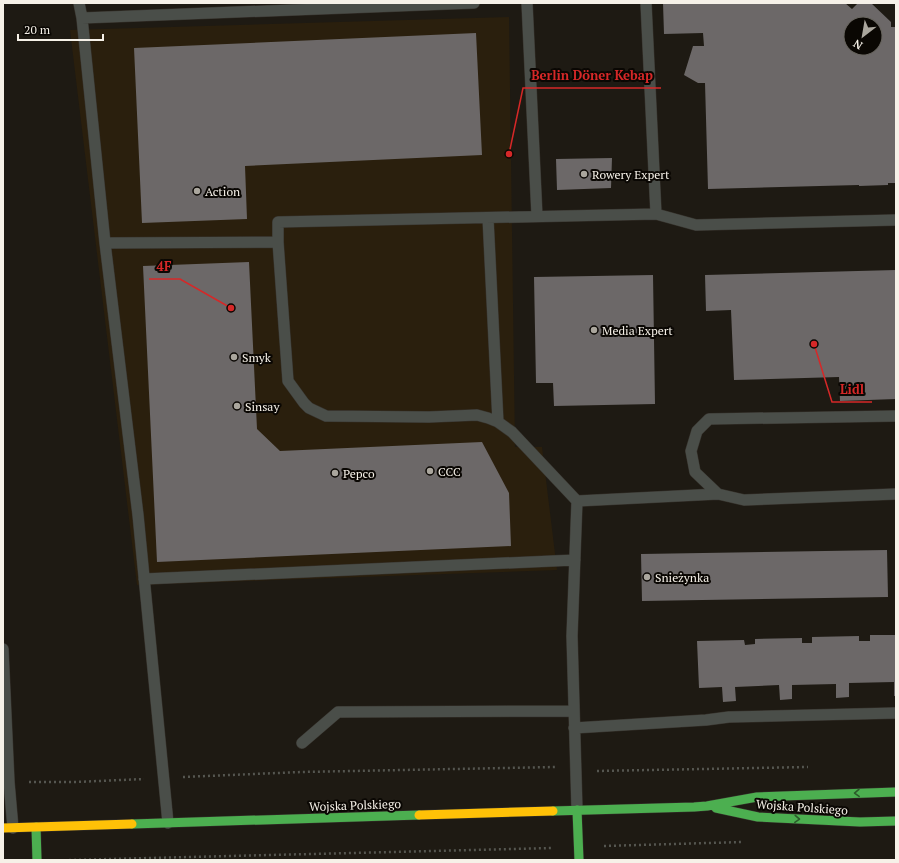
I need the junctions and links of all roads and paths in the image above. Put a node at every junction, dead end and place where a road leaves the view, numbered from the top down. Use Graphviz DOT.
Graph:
graph roads {
  1 [pos="79,3"];
  2 [pos="474,3"];
  3 [pos="527,3"];
  4 [pos="646,3"];
  5 [pos="82,18"];
  6 [pos="656,214"];
  7 [pos="537,216"];
  8 [pos="488,218"];
  9 [pos="896,220"];
  10 [pos="278,242"];
  11 [pos="105,244"];
  12 [pos="896,416"];
  13 [pos="498,422"];
  14 [pos="718,494"];
  15 [pos="896,494"];
  16 [pos="577,501"];
  17 [pos="575,560"];
  18 [pos="144,578"];
  19 [pos="3,649"];
  20 [pos="574,711"];
  21 [pos="896,713"];
  22 [pos="574,728"];
  23 [pos="302,743"];
  24 [pos="809,767"];
  25 [pos="575,770"];
  26 [pos="164,778"];
  27 [pos="9,782"];
  28 [pos="896,792"];
  29 [pos="707,806"];
  30 [pos="577,810"];
  31 [pos="896,821"];
  32 [pos="168,823"];
  33 [pos="36,827"];
  34 [pos="8,828"];
  35 [pos="745,842"];
  36 [pos="578,847"];
  37 [pos="37,860"];
  38 [pos="69,860"];
  39 [pos="579,860"];
  1 -- 5 [label="lane"];
  2 -- 5 [label="lane"];
  3 -- 7 [label="lane"];
  4 -- 6 [label="lane"];
  5 -- 11 [label="lane"];
  6 -- 7 [label="lane"];
  6 -- 9 [label="lane"];
  7 -- 8 [label="lane"];
  8 -- 10 [label="lane"];
  8 -- 13 [label="lane"];
  10 -- 11 [label="lane"];
  10 -- 13 [label="lane"];
  11 -- 18 [label="lane"];
  12 -- 14 [label="lane"];
  13 -- 16 [label="lane"];
  14 -- 15 [label="lane"];
  14 -- 16 [label="lane"];
  16 -- 17 [label="lane"];
  17 -- 18 [label="lane"];
  17 -- 20 [label="lane"];
  18 -- 26 [label="lane"];
  19 -- 27 [label="lane"];
  20 -- 22 [label="lane"];
  20 -- 23 [label="lane"];
  21 -- 22 [label="lane"];
  22 -- 25 [label="lane"];
  24 -- 25 [label="path"];
  25 -- 26 [label="path"];
  25 -- 30 [label="lane"];
  26 -- 27 [label="path"];
  26 -- 32 [label="lane"];
  27 -- 34 [label="lane"];
  28 -- 29 [label="main road, Wojska Polskiego, one-way"];
  29 -- 30 [label="main road, Wojska Polskiego"];
  29 -- 31 [label="main road, Wojska Polskiego, one-way"];
  30 -- 32 [label="main road, Wojska Polskiego"];
  30 -- 36 [label="main road"];
  32 -- 33 [label="main road, Wojska Polskiego"];
  33 -- 34 [label="main road, Wojska Polskiego"];
  33 -- 37 [label="main road"];
  35 -- 36 [label="path"];
  36 -- 38 [label="path"];
  36 -- 39 [label="main road"];
}
